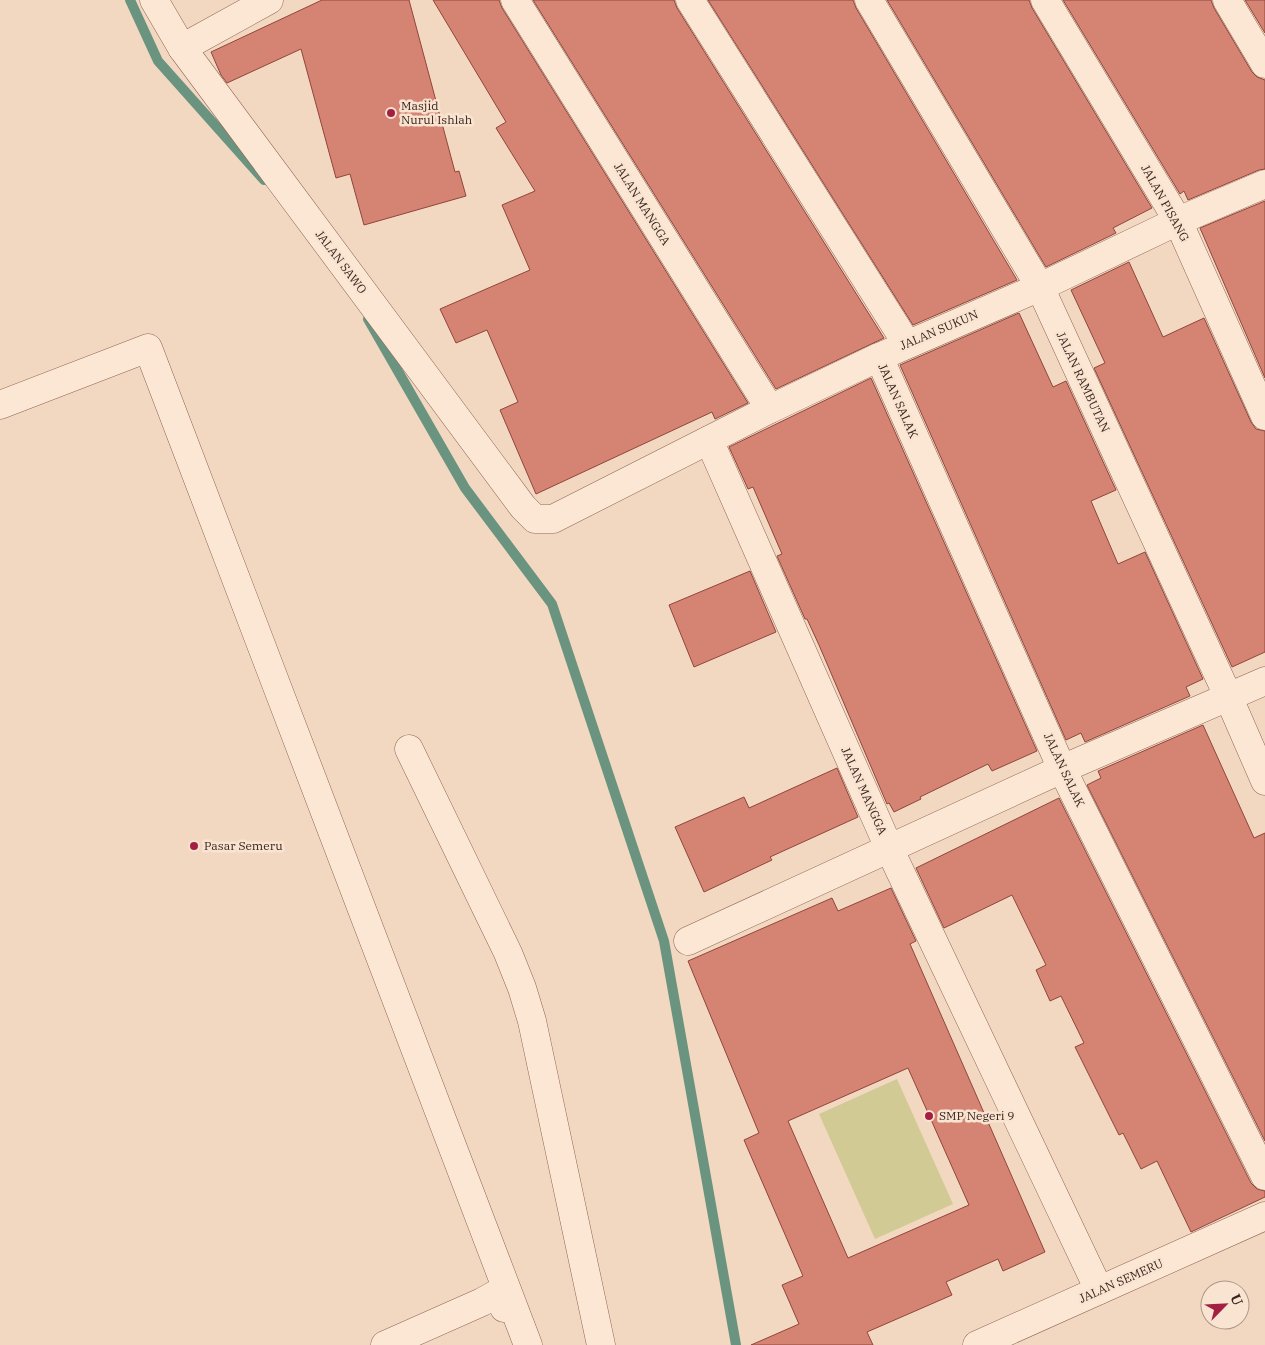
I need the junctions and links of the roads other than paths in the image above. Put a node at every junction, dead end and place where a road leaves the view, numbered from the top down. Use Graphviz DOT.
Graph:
graph roads {
  1 [pos="154,0"];
  2 [pos="269,0"];
  3 [pos="515,0"];
  4 [pos="690,0"];
  5 [pos="870,0"];
  6 [pos="1045,0"];
  7 [pos="1227,0"];
  8 [pos="182,48"];
  9 [pos="1265,64"];
  10 [pos="1265,184"];
  11 [pos="1178,221"];
  12 [pos="1040,287"];
  13 [pos="907,344"];
  14 [pos="879,357"];
  15 [pos="0,405"];
  16 [pos="770,408"];
  17 [pos="1265,416"];
  18 [pos="709,440"];
  19 [pos="535,519"];
  20 [pos="1265,681"];
  21 [pos="1228,696"];
  22 [pos="409,749"];
  23 [pos="1062,768"];
  24 [pos="1265,781"];
  25 [pos="889,848"];
  26 [pos="688,941"];
  27 [pos="1265,1176"];
  28 [pos="1265,1216"];
  29 [pos="505,1289"];
  30 [pos="1099,1290"];
  31 [pos="385,1345"];
  32 [pos="511,1345"];
  33 [pos="528,1345"];
  34 [pos="601,1345"];
  35 [pos="977,1345"];
  1 -- 8 [label="street, JALAN SAWO"];
  2 -- 8 [label="street"];
  3 -- 16 [label="street, JALAN MANGGA"];
  4 -- 13 [label="street"];
  5 -- 12 [label="street, JALAN RAMBUTAN"];
  6 -- 11 [label="street, JALAN PISANG"];
  7 -- 9 [label="street"];
  8 -- 19 [label="street, JALAN SAWO"];
  10 -- 11 [label="street, JALAN SUKUN"];
  11 -- 12 [label="street, JALAN SUKUN"];
  11 -- 17 [label="street, JALAN PISANG"];
  12 -- 13 [label="street, JALAN SUKUN"];
  12 -- 21 [label="street, JALAN RAMBUTAN"];
  13 -- 14 [label="street, JALAN SUKUN"];
  14 -- 16 [label="street, JALAN SUKUN"];
  14 -- 23 [label="street, JALAN SALAK"];
  15 -- 29 [label="street"];
  16 -- 18 [label="street, JALAN SUKUN"];
  18 -- 19 [label="street, JALAN SUKUN"];
  18 -- 25 [label="street, JALAN MANGGA"];
  20 -- 21 [label="street, JALAN MANGGA"];
  21 -- 23 [label="street, JALAN MANGGA"];
  21 -- 24 [label="street, JALAN RAMBUTAN"];
  22 -- 34 [label="street"];
  23 -- 25 [label="street, JALAN MANGGA"];
  23 -- 27 [label="street, JALAN SALAK"];
  25 -- 26 [label="street"];
  25 -- 30 [label="street"];
  28 -- 30 [label="street, JALAN SEMERU"];
  29 -- 31 [label="street"];
  29 -- 32 [label="street"];
  29 -- 33 [label="street"];
  30 -- 35 [label="street, JALAN SEMERU"];
}
